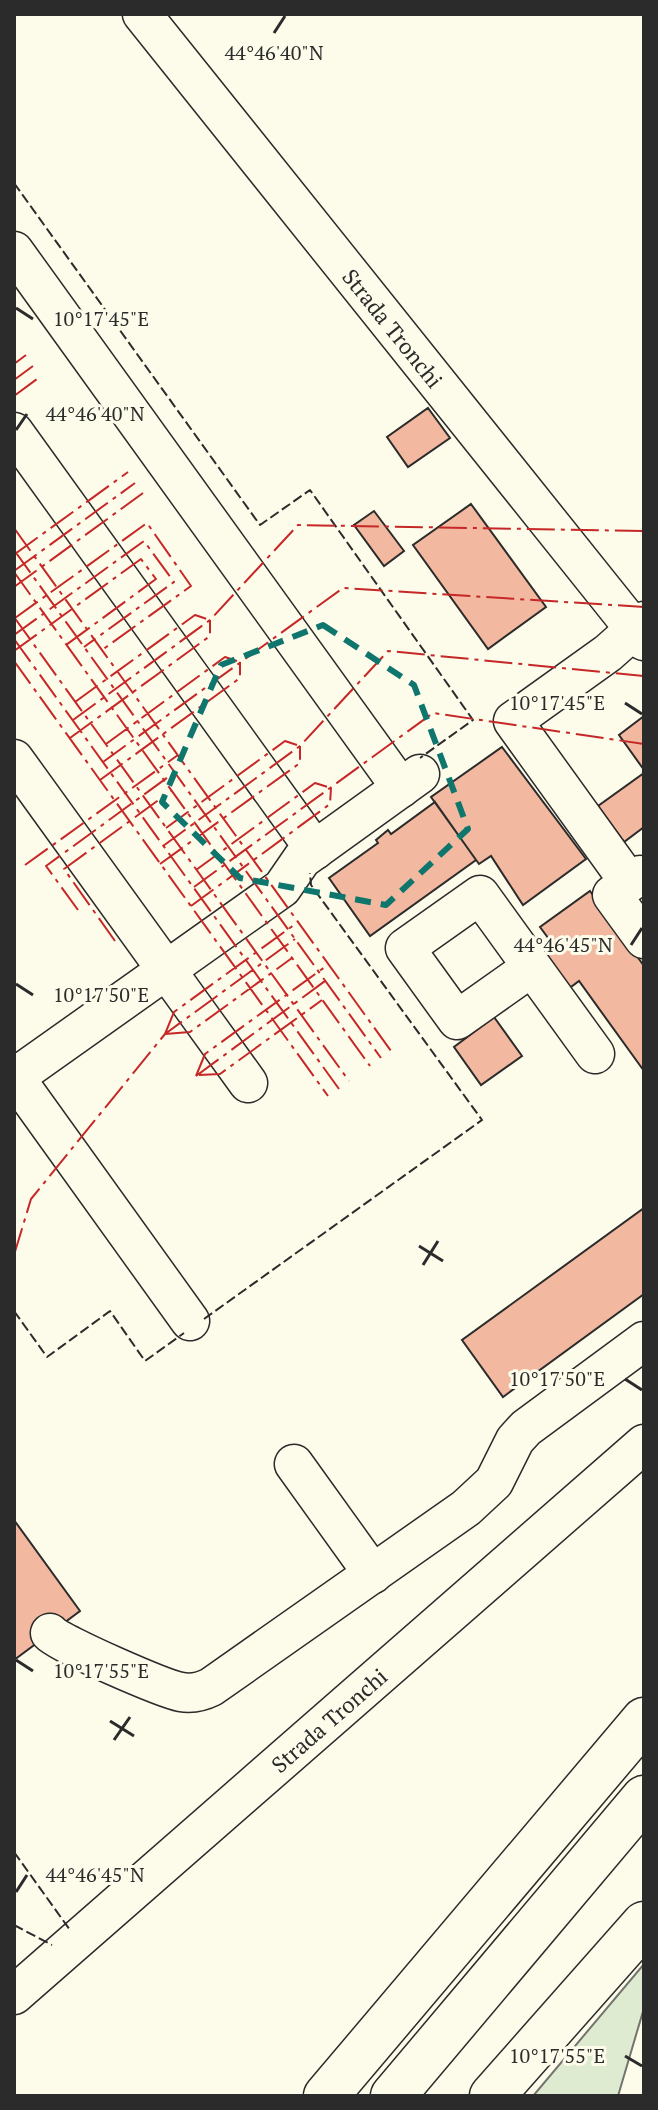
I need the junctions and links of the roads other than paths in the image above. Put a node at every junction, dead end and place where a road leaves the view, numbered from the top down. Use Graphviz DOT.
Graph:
graph roads {
  1 [pos="142,14"];
  2 [pos="14,251"];
  3 [pos="26,294"];
  4 [pos="14,432"];
  5 [pos="641,630"];
  6 [pos="14,759"];
  7 [pos="315,850"];
  8 [pos="636,877"];
  9 [pos="644,939"];
  10 [pos="532,967"];
  11 [pos="167,970"];
  12 [pos="595,1054"];
  13 [pos="14,1077"];
  14 [pos="248,1083"];
  15 [pos="190,1321"];
  16 [pos="644,1341"];
  17 [pos="644,1444"];
  18 [pos="294,1464"];
  19 [pos="373,1574"];
  20 [pos="50,1633"];
  21 [pos="644,1720"];
  22 [pos="644,1798"];
  23 [pos="644,1924"];
  24 [pos="16,1990"];
  25 [pos="326,2096"];
  26 [pos="393,2096"];
  27 [pos="492,2096"];
  1 -- 5 [label="street, Strada Tronchi"];
  2 -- 3 [label="street"];
  3 -- 7 [label="street"];
  4 -- 7 [label="street"];
  5 -- 8 [label="street"];
  6 -- 11 [label="street"];
  7 -- 11 [label="street"];
  8 -- 9 [label="street"];
  10 -- 12 [label="street"];
  11 -- 13 [label="street"];
  11 -- 14 [label="street"];
  13 -- 15 [label="street"];
  16 -- 19 [label="street"];
  17 -- 24 [label="street, Strada Tronchi"];
  18 -- 19 [label="street"];
  19 -- 20 [label="street"];
  21 -- 25 [label="highway"];
  22 -- 26 [label="highway"];
  23 -- 27 [label="highway"];
}
